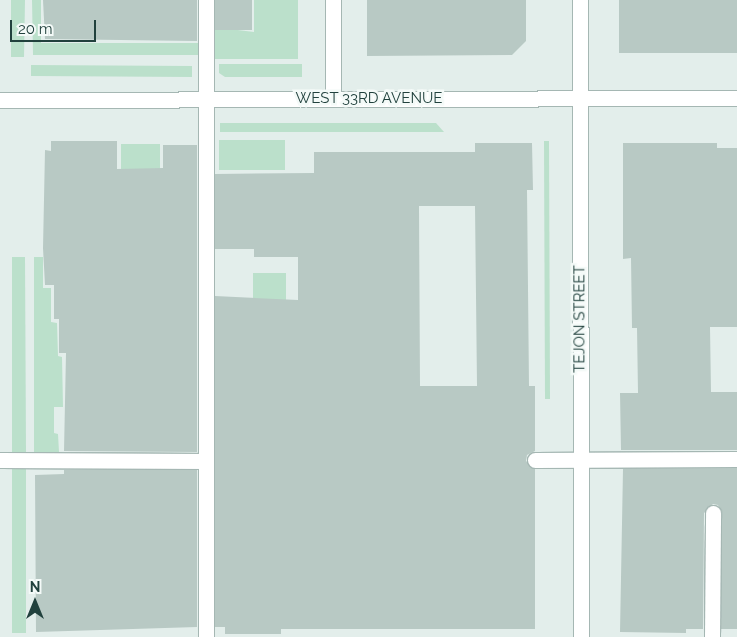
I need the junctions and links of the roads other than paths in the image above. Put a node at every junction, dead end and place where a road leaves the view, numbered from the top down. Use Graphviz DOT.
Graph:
graph roads {
  1 [pos="206,0"];
  2 [pos="333,0"];
  3 [pos="580,0"];
  4 [pos="737,98"];
  5 [pos="206,99"];
  6 [pos="334,99"];
  7 [pos="580,99"];
  8 [pos="0,100"];
  9 [pos="737,459"];
  10 [pos="0,460"];
  11 [pos="535,460"];
  12 [pos="580,460"];
  13 [pos="206,461"];
  14 [pos="713,513"];
  15 [pos="206,637"];
  16 [pos="581,637"];
  17 [pos="712,637"];
  1 -- 5 [label="street"];
  2 -- 6 [label="street"];
  3 -- 7 [label="street, TEJON STREET"];
  4 -- 7 [label="street, WEST 33RD AVENUE"];
  5 -- 6 [label="street, WEST 33RD AVENUE"];
  5 -- 8 [label="street, WEST 33RD AVENUE"];
  5 -- 13 [label="street"];
  6 -- 7 [label="street, WEST 33RD AVENUE"];
  7 -- 12 [label="street, TEJON STREET"];
  9 -- 12 [label="street"];
  10 -- 13 [label="street"];
  11 -- 12 [label="street"];
  12 -- 16 [label="street, TEJON STREET"];
  13 -- 15 [label="street"];
  14 -- 17 [label="street"];
}
